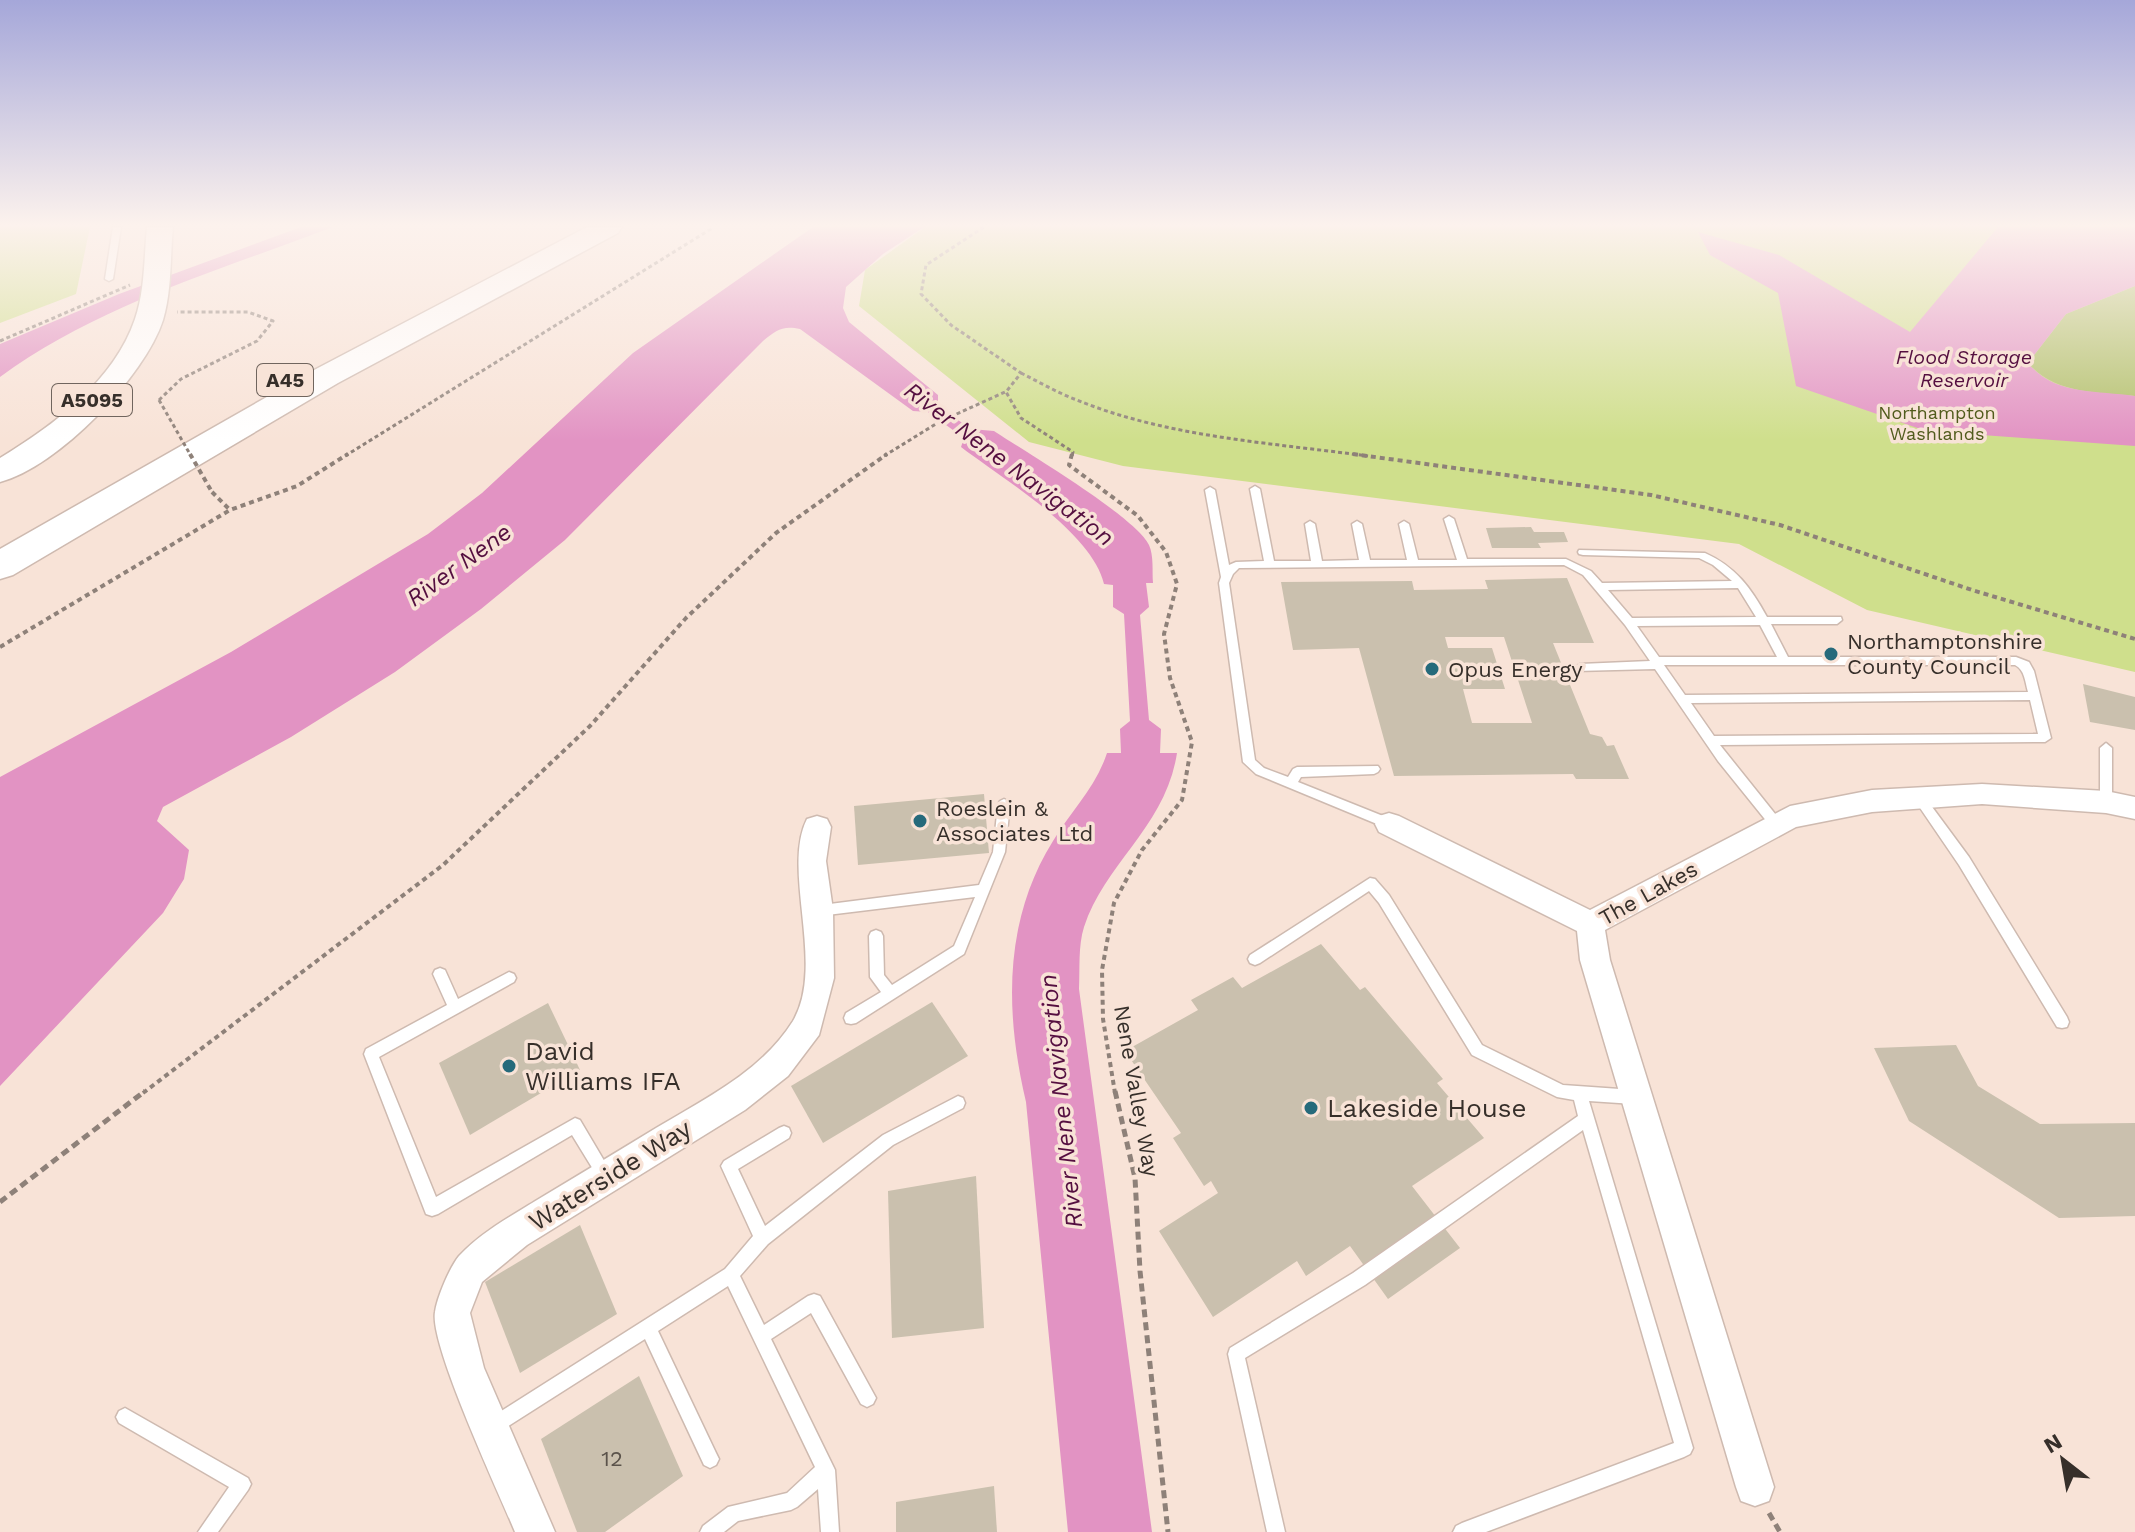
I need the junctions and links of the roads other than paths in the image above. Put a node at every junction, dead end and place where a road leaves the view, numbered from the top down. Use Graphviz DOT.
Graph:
graph roads {
  1 [pos="151,298"];
  2 [pos="433,298"];
  3 [pos="473,298"];
  4 [pos="0,472"];
  5 [pos="1255,489"];
  6 [pos="1210,490"];
  7 [pos="1449,519"];
  8 [pos="1310,524"];
  9 [pos="1357,524"];
  10 [pos="1404,524"];
  11 [pos="0,539"];
  12 [pos="1583,552"];
  13 [pos="1413,562"];
  14 [pos="1463,562"];
  15 [pos="1269,563"];
  16 [pos="1317,563"];
  17 [pos="1365,563"];
  18 [pos="0,566"];
  19 [pos="1226,577"];
  20 [pos="1742,584"];
  21 [pos="1599,587"];
  22 [pos="1762,620"];
  23 [pos="1837,620"];
  24 [pos="1629,622"];
  25 [pos="1785,661"];
  26 [pos="1658,663"];
  27 [pos="1580,668"];
  28 [pos="2034,696"];
  29 [pos="1683,699"];
  30 [pos="1712,741"];
  31 [pos="2106,748"];
  32 [pos="1374,769"];
  33 [pos="1291,784"];
  34 [pos="1920,799"];
  35 [pos="1004,804"];
  36 [pos="2121,805"];
  37 [pos="1389,824"];
  38 [pos="1776,824"];
  39 [pos="817,827"];
  40 [pos="984,890"];
  41 [pos="819,910"];
  42 [pos="1590,924"];
  43 [pos="876,936"];
  44 [pos="1255,959"];
  45 [pos="440,974"];
  46 [pos="509,978"];
  47 [pos="891,993"];
  48 [pos="455,1008"];
  49 [pos="851,1018"];
  50 [pos="2062,1022"];
  51 [pos="1579,1093"];
  52 [pos="1637,1097"];
  53 [pos="958,1103"];
  54 [pos="1586,1119"];
  55 [pos="784,1133"];
  56 [pos="606,1177"];
  57 [pos="762,1238"];
  58 [pos="731,1275"];
  59 [pos="648,1328"];
  60 [pos="761,1336"];
  61 [pos="867,1398"];
  62 [pos="125,1417"];
  63 [pos="490,1428"];
  64 [pos="710,1459"];
  65 [pos="826,1470"];
  66 [pos="1755,1487"];
  67 [pos="207,1532"];
  68 [pos="535,1532"];
  69 [pos="709,1532"];
  70 [pos="830,1532"];
  71 [pos="1276,1532"];
  72 [pos="1462,1532"];
  1 -- 4 [label="main road, A5095"];
  2 -- 11 [label="highway, A45"];
  3 -- 18 [label="highway, A45"];
  5 -- 15 [label="lane"];
  6 -- 19 [label="lane"];
  7 -- 14 [label="lane"];
  8 -- 16 [label="lane"];
  9 -- 17 [label="lane"];
  10 -- 13 [label="lane"];
  12 -- 20 [label="lane"];
  13 -- 14 [label="lane"];
  13 -- 17 [label="lane"];
  14 -- 21 [label="lane"];
  15 -- 16 [label="lane"];
  15 -- 19 [label="lane"];
  16 -- 17 [label="lane"];
  19 -- 33 [label="lane"];
  20 -- 21 [label="lane"];
  20 -- 22 [label="lane"];
  21 -- 24 [label="lane"];
  22 -- 23 [label="lane"];
  22 -- 24 [label="lane"];
  22 -- 25 [label="lane"];
  24 -- 26 [label="lane"];
  25 -- 26 [label="lane"];
  25 -- 28 [label="lane"];
  26 -- 27 [label="lane"];
  26 -- 29 [label="lane"];
  28 -- 29 [label="lane"];
  28 -- 30 [label="lane"];
  29 -- 30 [label="lane"];
  30 -- 38 [label="lane"];
  31 -- 36 [label="lane"];
  32 -- 33 [label="lane"];
  33 -- 37 [label="lane"];
  34 -- 36 [label="street, The Lakes"];
  34 -- 38 [label="street, The Lakes"];
  34 -- 50 [label="lane"];
  35 -- 40 [label="lane"];
  37 -- 42 [label="street"];
  38 -- 42 [label="street, The Lakes"];
  39 -- 41 [label="street, Waterside Way"];
  40 -- 41 [label="lane"];
  40 -- 47 [label="lane"];
  41 -- 56 [label="street, Waterside Way"];
  42 -- 52 [label="street, The Lakes"];
  43 -- 47 [label="lane"];
  44 -- 51 [label="lane"];
  45 -- 48 [label="lane"];
  46 -- 48 [label="lane"];
  47 -- 49 [label="lane"];
  48 -- 56 [label="lane"];
  51 -- 52 [label="lane"];
  51 -- 54 [label="lane"];
  52 -- 66 [label="street, The Lakes"];
  53 -- 57 [label="lane"];
  54 -- 71 [label="lane"];
  54 -- 72 [label="lane"];
  55 -- 57 [label="lane"];
  56 -- 63 [label="street, Waterside Way"];
  57 -- 58 [label="lane"];
  58 -- 59 [label="lane"];
  58 -- 60 [label="lane"];
  59 -- 63 [label="lane"];
  59 -- 64 [label="lane"];
  60 -- 61 [label="lane"];
  60 -- 65 [label="lane"];
  62 -- 67 [label="lane"];
  63 -- 68 [label="street, Waterside Way"];
  65 -- 69 [label="lane"];
  65 -- 70 [label="lane"];
}
